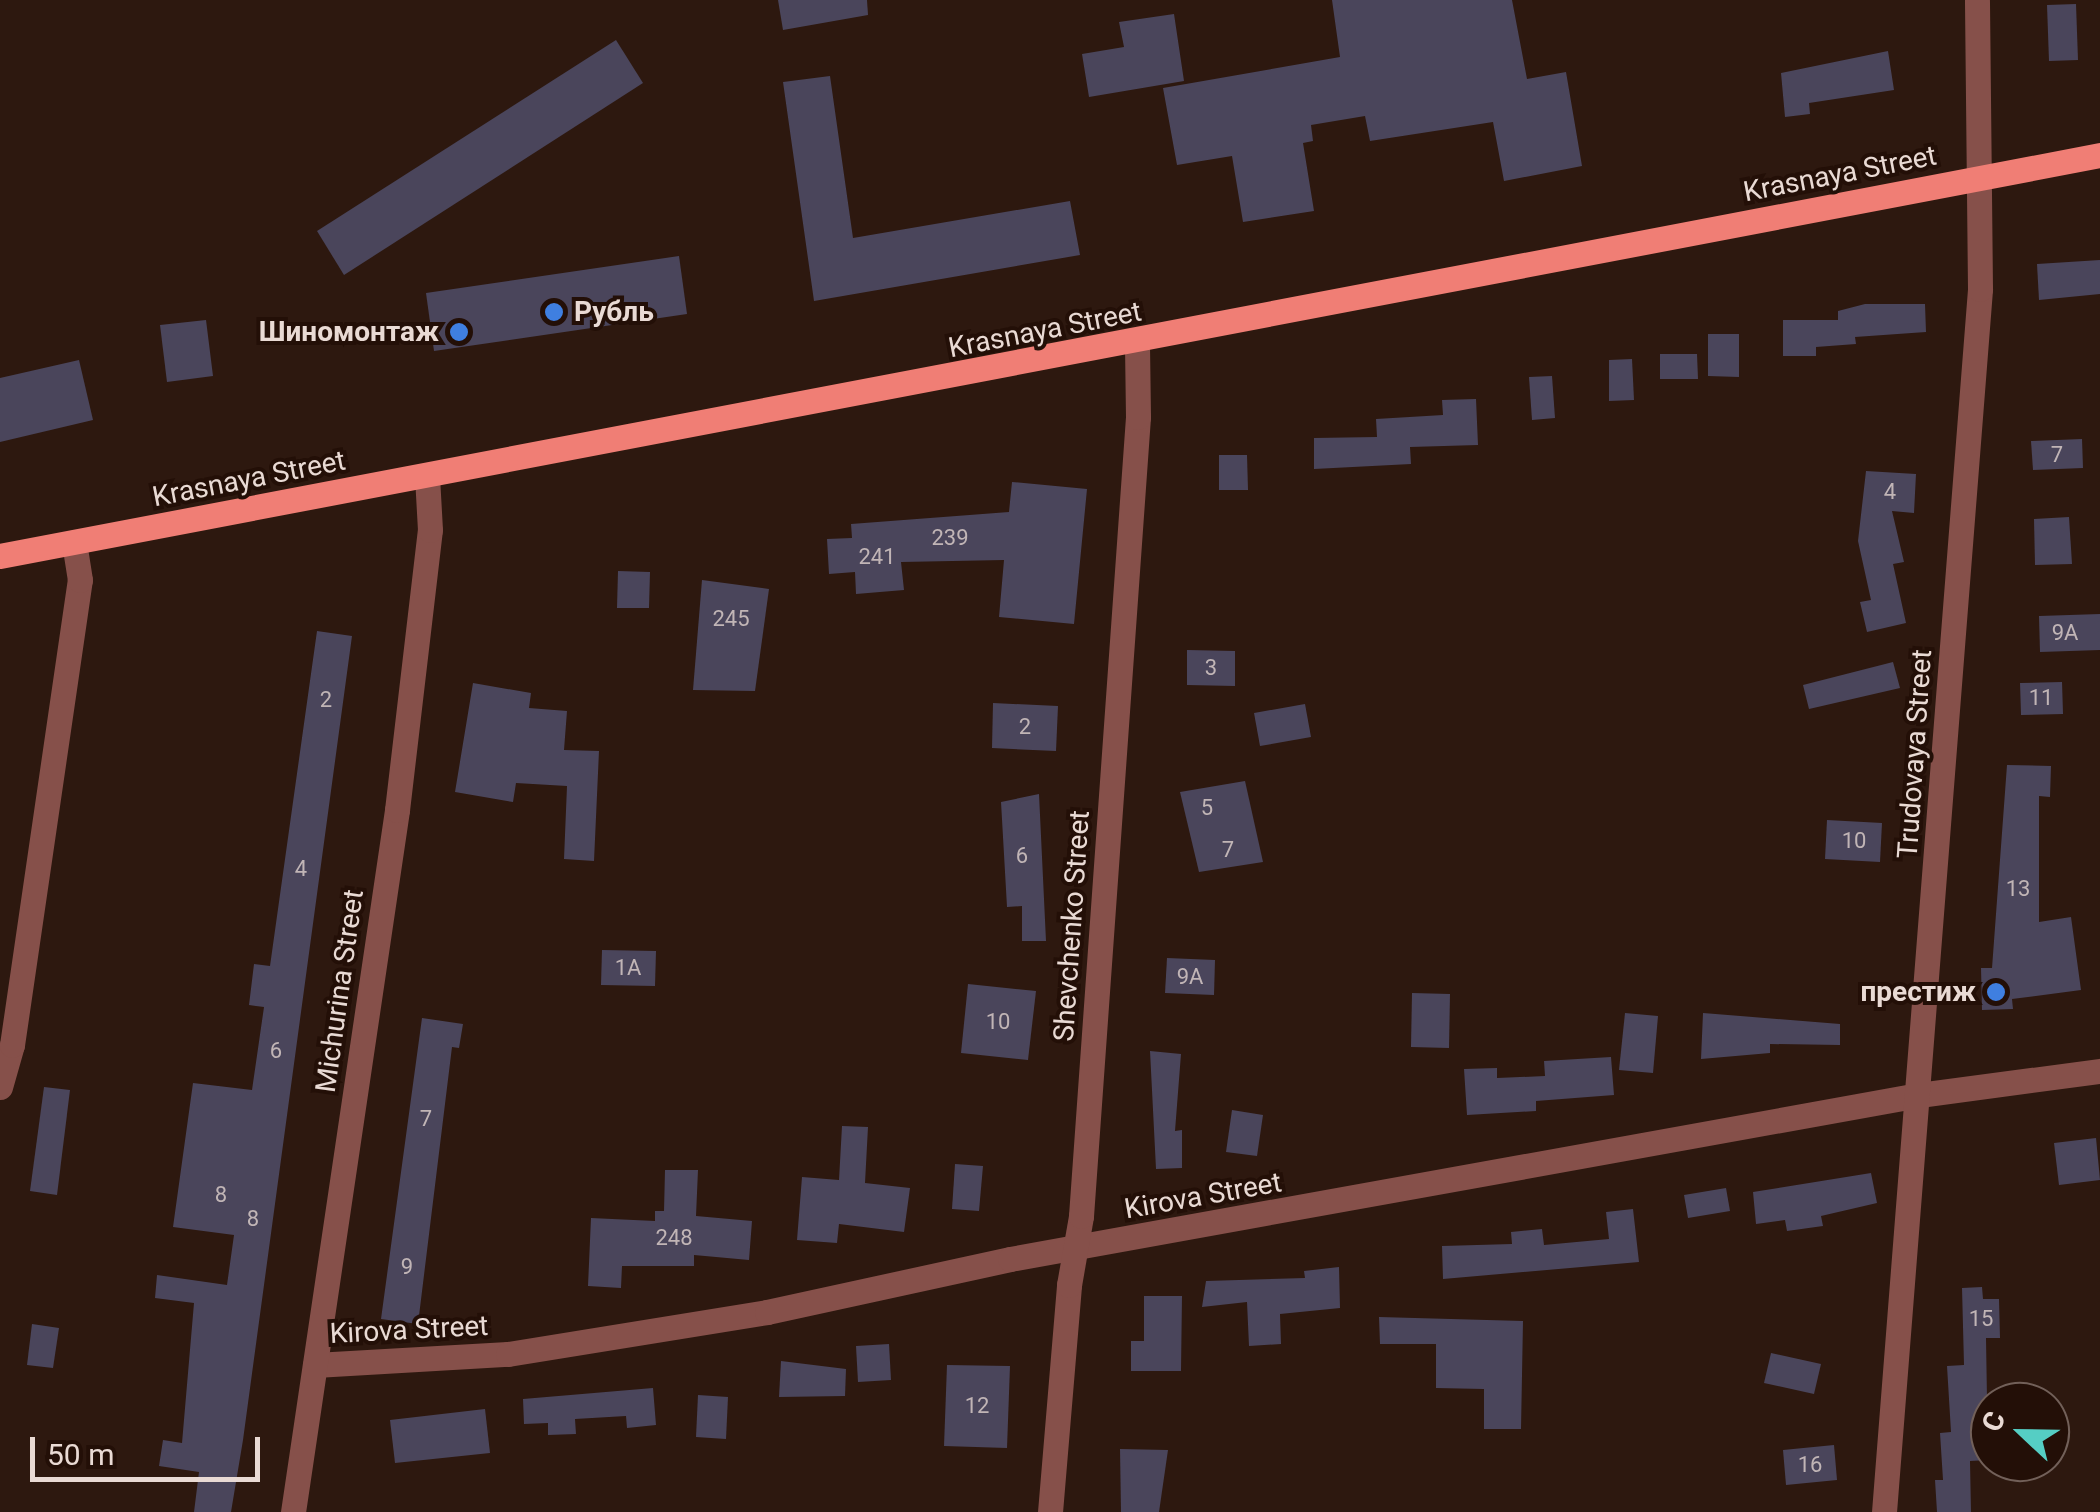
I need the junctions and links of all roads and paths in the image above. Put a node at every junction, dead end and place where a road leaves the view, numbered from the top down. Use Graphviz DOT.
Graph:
graph roads {
  1 [pos="1977,0"];
  2 [pos="2100,155"];
  3 [pos="1979,177"];
  4 [pos="1138,343"];
  5 [pos="427,476"];
  6 [pos="74,542"];
  7 [pos="0,556"];
  8 [pos="2100,1071"];
  9 [pos="0,1087"];
  10 [pos="1919,1095"];
  11 [pos="1076,1250"];
  12 [pos="316,1365"];
  13 [pos="293,1512"];
  14 [pos="1050,1512"];
  15 [pos="1884,1512"];
  1 -- 3 [label="street, Trudovaya Street"];
  2 -- 3 [label="main road, Krasnaya Street"];
  3 -- 4 [label="main road, Krasnaya Street"];
  3 -- 10 [label="street, Trudovaya Street"];
  4 -- 5 [label="main road, Krasnaya Street"];
  4 -- 11 [label="street, Shevchenko Street"];
  5 -- 6 [label="main road, Krasnaya Street"];
  5 -- 12 [label="street, Michurina Street"];
  6 -- 7 [label="main road, Krasnaya Street"];
  6 -- 9 [label="street"];
  8 -- 10 [label="street, Kirova Street"];
  10 -- 11 [label="street, Kirova Street"];
  10 -- 15 [label="street, Trudovaya Street"];
  11 -- 12 [label="street, Kirova Street"];
  11 -- 14 [label="street, Shevchenko Street"];
  12 -- 13 [label="street, Michurina Street"];
}
